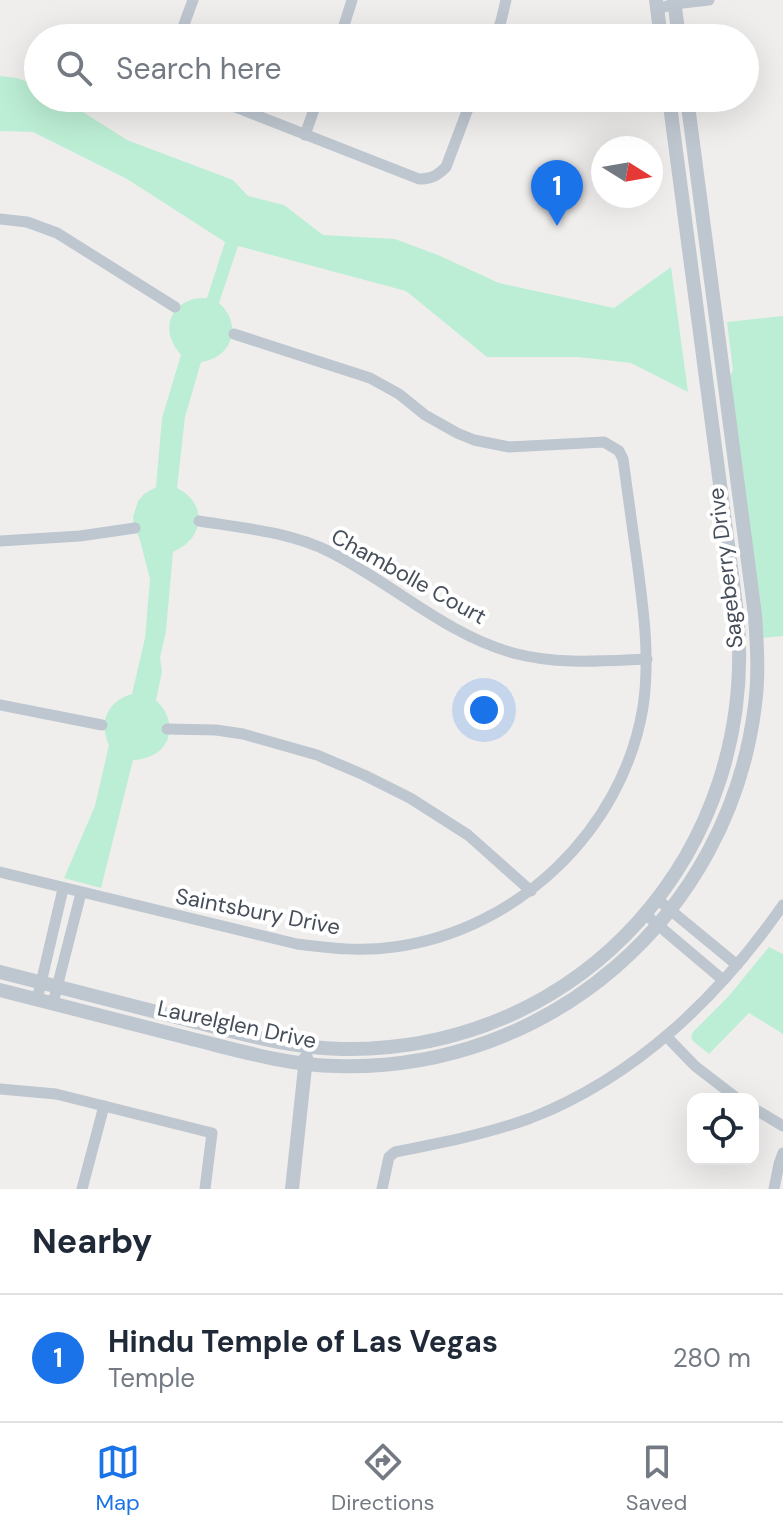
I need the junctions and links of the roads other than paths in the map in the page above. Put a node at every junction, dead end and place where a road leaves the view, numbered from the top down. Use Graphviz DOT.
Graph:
graph roads {
  1 [pos="193,0"];
  2 [pos="352,0"];
  3 [pos="506,0"];
  4 [pos="709,0"];
  5 [pos="674,2"];
  6 [pos="657,4"];
  7 [pos="184,24"];
  8 [pos="344,24"];
  9 [pos="500,24"];
  10 [pos="659,24"];
  11 [pos="677,24"];
  12 [pos="247,112"];
  13 [pos="313,112"];
  14 [pos="467,112"];
  15 [pos="671,112"];
  16 [pos="689,112"];
  17 [pos="305,135"];
  18 [pos="0,219"];
  19 [pos="175,307"];
  20 [pos="234,334"];
  21 [pos="199,521"];
  22 [pos="135,528"];
  23 [pos="0,541"];
  24 [pos="647,659"];
  25 [pos="0,705"];
  26 [pos="102,725"];
  27 [pos="167,729"];
  28 [pos="0,872"];
  29 [pos="63,889"];
  30 [pos="531,891"];
  31 [pos="81,893"];
  32 [pos="783,905"];
  33 [pos="651,906"];
  34 [pos="665,918"];
  35 [pos="737,965"];
  36 [pos="0,972"];
  37 [pos="723,980"];
  38 [pos="41,982"];
  39 [pos="57,987"];
  40 [pos="0,990"];
  41 [pos="37,1000"];
  42 [pos="53,1003"];
  43 [pos="666,1036"];
  44 [pos="308,1047"];
  45 [pos="306,1064"];
  46 [pos="0,1089"];
  47 [pos="730,1093"];
  48 [pos="104,1106"];
  49 [pos="759,1112"];
  50 [pos="783,1126"];
  51 [pos="783,1153"];
  52 [pos="82,1189"];
  53 [pos="205,1189"];
  54 [pos="292,1189"];
  55 [pos="382,1189"];
  56 [pos="774,1189"];
  1 -- 7 [label="street"];
  2 -- 8 [label="street"];
  3 -- 9 [label="street"];
  4 -- 5 [label="street"];
  5 -- 6 [label="street"];
  5 -- 11 [label="street"];
  6 -- 10 [label="street"];
  12 -- 17 [label="street"];
  13 -- 17 [label="street"];
  14 -- 17 [label="street"];
  15 -- 33 [label="street, Sageberry Drive"];
  16 -- 34 [label="street, Sageberry Drive"];
  18 -- 19 [label="street"];
  20 -- 24 [label="street, Saintsbury Drive"];
  21 -- 24 [label="street, Chambolle Court"];
  22 -- 23 [label="street"];
  24 -- 30 [label="street, Saintsbury Drive"];
  25 -- 26 [label="street"];
  27 -- 30 [label="street"];
  28 -- 29 [label="street, Saintsbury Drive"];
  29 -- 31 [label="street, Saintsbury Drive"];
  29 -- 38 [label="street"];
  30 -- 31 [label="street, Saintsbury Drive"];
  31 -- 39 [label="street"];
  32 -- 35 [label="street"];
  33 -- 34 [label="street"];
  33 -- 34 [label="street"];
  33 -- 44 [label="street, Laurelglen Drive"];
  34 -- 35 [label="street"];
  34 -- 37 [label="street"];
  34 -- 45 [label="street, Laurelglen Drive"];
  35 -- 37 [label="street"];
  36 -- 38 [label="street, Laurelglen Drive"];
  37 -- 43 [label="street"];
  38 -- 39 [label="street, Laurelglen Drive"];
  38 -- 41 [label="street"];
  39 -- 42 [label="street"];
  39 -- 44 [label="street, Laurelglen Drive"];
  40 -- 41 [label="street, Laurelglen Drive"];
  41 -- 42 [label="street, Laurelglen Drive"];
  42 -- 45 [label="street, Laurelglen Drive"];
  43 -- 47 [label="street"];
  43 -- 55 [label="street"];
  44 -- 45 [label="street"];
  45 -- 54 [label="street"];
  46 -- 48 [label="street"];
  48 -- 52 [label="street"];
  48 -- 53 [label="street"];
  49 -- 50 [label="street"];
  51 -- 56 [label="street"];
}
